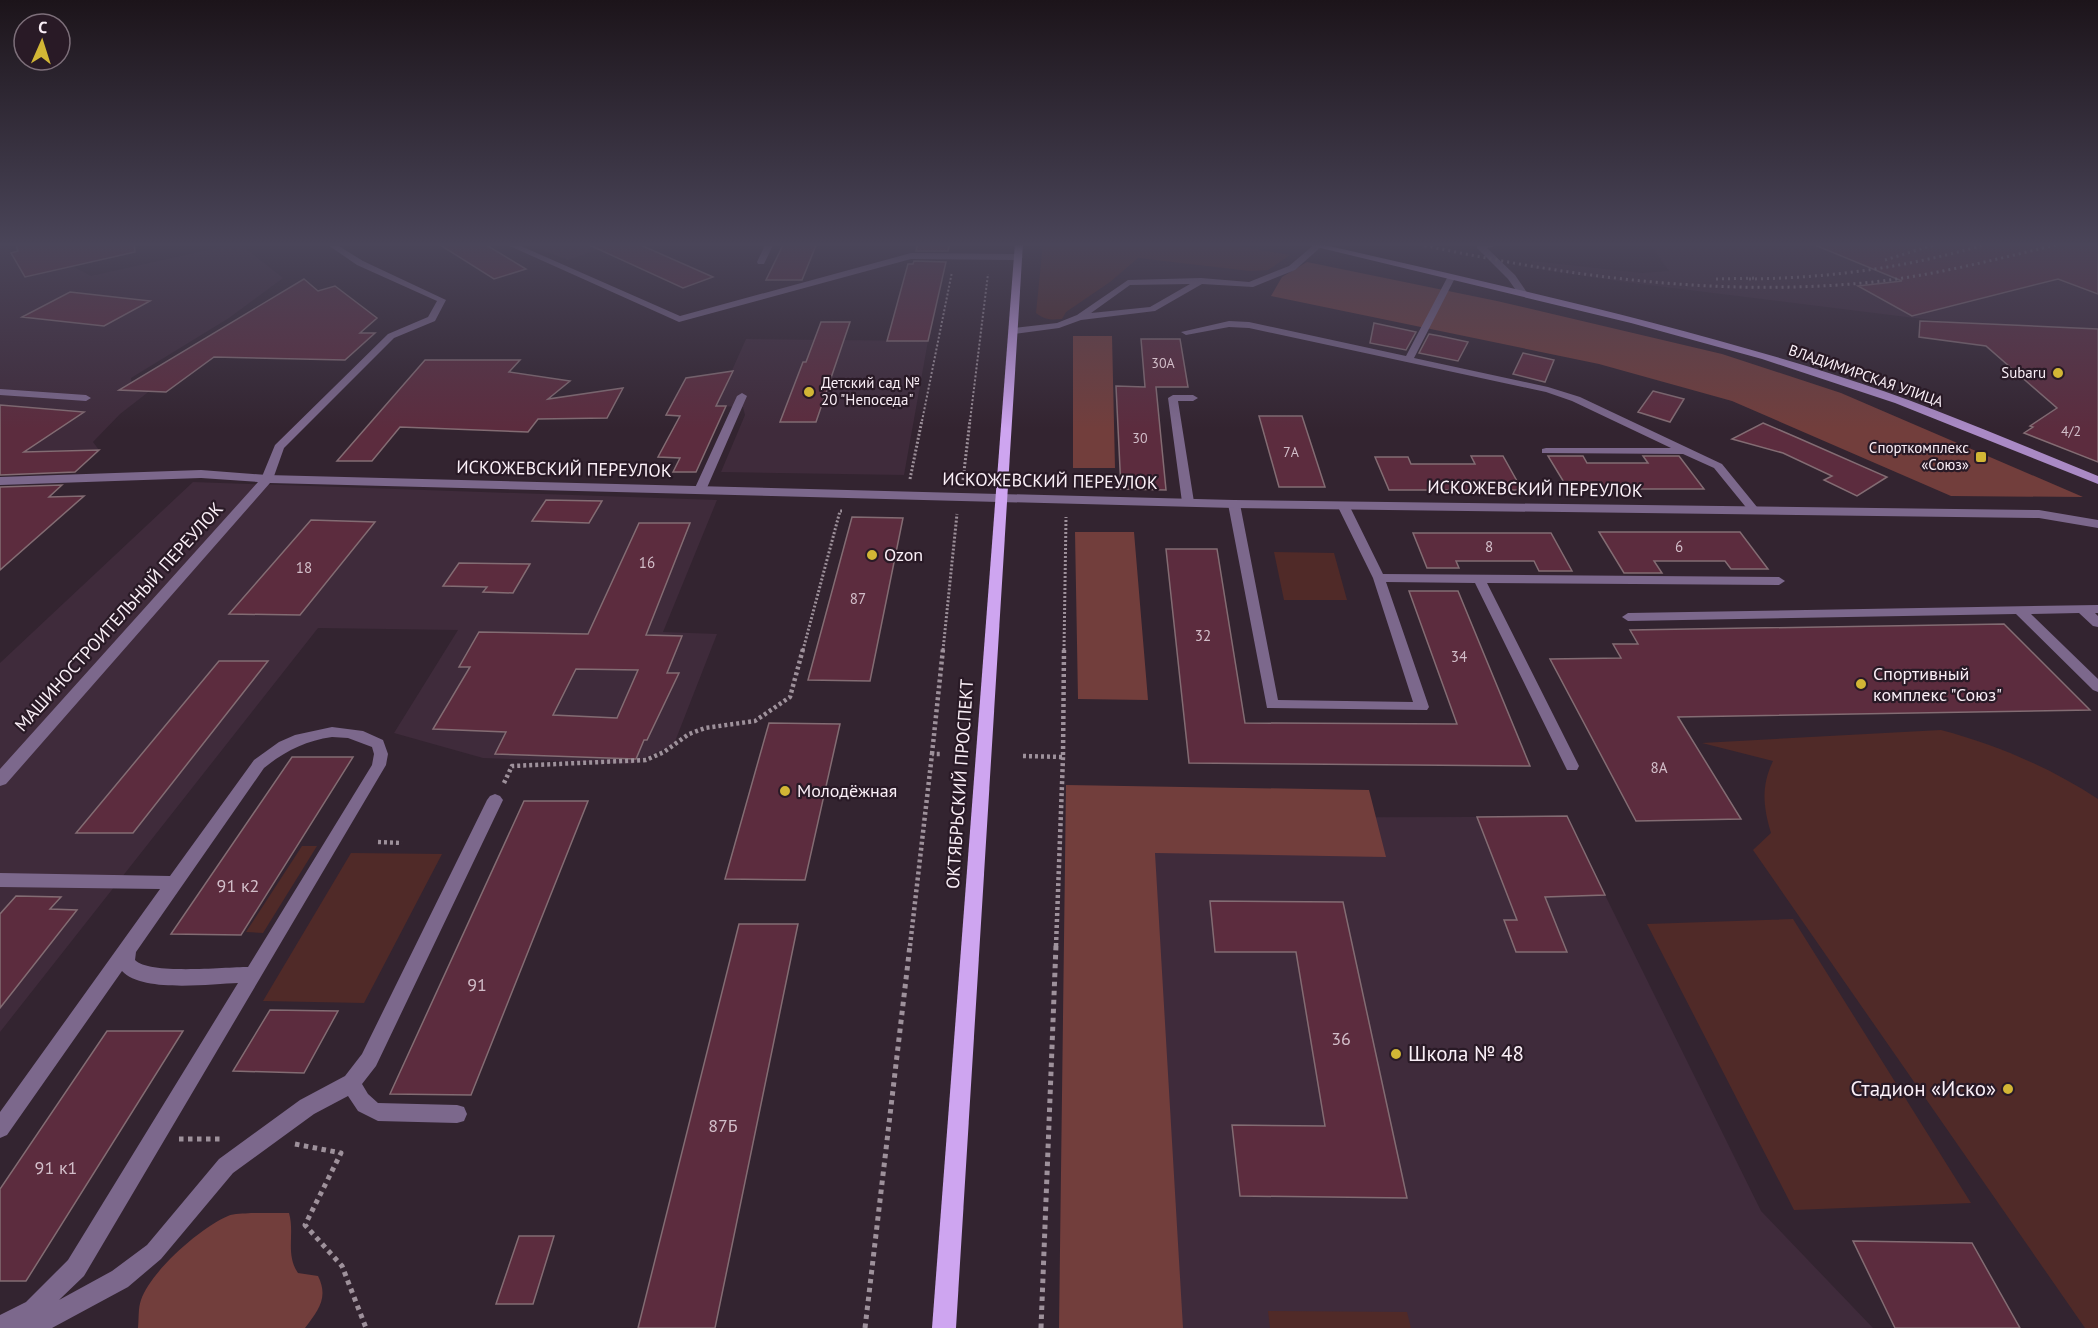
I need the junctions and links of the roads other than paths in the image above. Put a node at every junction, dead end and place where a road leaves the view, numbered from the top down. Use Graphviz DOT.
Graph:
graph roads {
  1 [pos="439,305"];
  2 [pos="647,305"];
  3 [pos="731,305"];
  4 [pos="1016,305"];
  5 [pos="1097,305"];
  6 [pos="1159,305"];
  7 [pos="1437,305"];
  8 [pos="1566,305"];
  9 [pos="1080,317"];
  10 [pos="1014,332"];
  11 [pos="1186,332"];
  12 [pos="1409,359"];
  13 [pos="0,392"];
  14 [pos="742,396"];
  15 [pos="86,398"];
  16 [pos="1193,398"];
  17 [pos="1546,451"];
  18 [pos="1686,451"];
  19 [pos="267,479"];
  20 [pos="2098,480"];
  21 [pos="0,481"];
  22 [pos="700,490"];
  23 [pos="1000,498"];
  24 [pos="1188,502"];
  25 [pos="1234,504"];
  26 [pos="1342,505"];
  27 [pos="1753,509"];
  28 [pos="2098,525"];
  29 [pos="1379,579"];
  30 [pos="1479,579"];
  31 [pos="1779,581"];
  32 [pos="2082,609"];
  33 [pos="2098,609"];
  34 [pos="2019,610"];
  35 [pos="1628,616"];
  36 [pos="2098,623"];
  37 [pos="2098,687"];
  38 [pos="1572,766"];
  39 [pos="0,780"];
  40 [pos="495,800"];
  41 [pos="0,880"];
  42 [pos="174,883"];
  43 [pos="128,949"];
  44 [pos="254,975"];
  45 [pos="352,1082"];
  46 [pos="457,1114"];
  47 [pos="0,1128"];
  48 [pos="0,1327"];
  49 [pos="13,1328"];
  50 [pos="944,1328"];
  1 -- 19 [label="lane"];
  2 -- 3 [label="street"];
  4 -- 10 [label="main road, ОКТЯБРЬСКИЙ ПРОСПЕКТ"];
  5 -- 9 [label="lane"];
  6 -- 9 [label="lane"];
  7 -- 12 [label="lane"];
  8 -- 20 [label="main road, ВЛАДИМИРСКАЯ УЛИЦА"];
  9 -- 10 [label="lane"];
  10 -- 23 [label="main road, ОКТЯБРЬСКИЙ ПРОСПЕКТ"];
  11 -- 12 [label="lane"];
  12 -- 18 [label="lane"];
  13 -- 15 [label="lane"];
  14 -- 22 [label="lane"];
  16 -- 24 [label="lane"];
  17 -- 18 [label="lane"];
  18 -- 27 [label="lane"];
  19 -- 21 [label="street, ИСКОЖЕВСКИЙ ПЕРЕУЛОК"];
  19 -- 22 [label="street, ИСКОЖЕВСКИЙ ПЕРЕУЛОК"];
  19 -- 39 [label="street, МАШИНОСТРОИТЕЛЬНЫЙ ПЕРЕУЛОК"];
  22 -- 23 [label="street, ИСКОЖЕВСКИЙ ПЕРЕУЛОК"];
  23 -- 24 [label="street, ИСКОЖЕВСКИЙ ПЕРЕУЛОК"];
  23 -- 50 [label="main road, ОКТЯБРЬСКИЙ ПРОСПЕКТ"];
  24 -- 25 [label="street, ИСКОЖЕВСКИЙ ПЕРЕУЛОК"];
  25 -- 26 [label="street, ИСКОЖЕВСКИЙ ПЕРЕУЛОК"];
  25 -- 29 [label="lane"];
  26 -- 27 [label="street, ИСКОЖЕВСКИЙ ПЕРЕУЛОК"];
  26 -- 29 [label="lane"];
  27 -- 28 [label="street, ИСКОЖЕВСКИЙ ПЕРЕУЛОК"];
  29 -- 30 [label="lane"];
  30 -- 31 [label="lane"];
  30 -- 38 [label="lane"];
  32 -- 33 [label="lane"];
  32 -- 34 [label="lane"];
  32 -- 36 [label="lane"];
  34 -- 35 [label="lane"];
  34 -- 37 [label="lane"];
  40 -- 45 [label="lane"];
  41 -- 42 [label="lane"];
  42 -- 43 [label="lane"];
  42 -- 44 [label="lane"];
  43 -- 44 [label="lane"];
  43 -- 47 [label="lane"];
  44 -- 48 [label="lane"];
  45 -- 46 [label="lane"];
  45 -- 49 [label="lane"];
}
